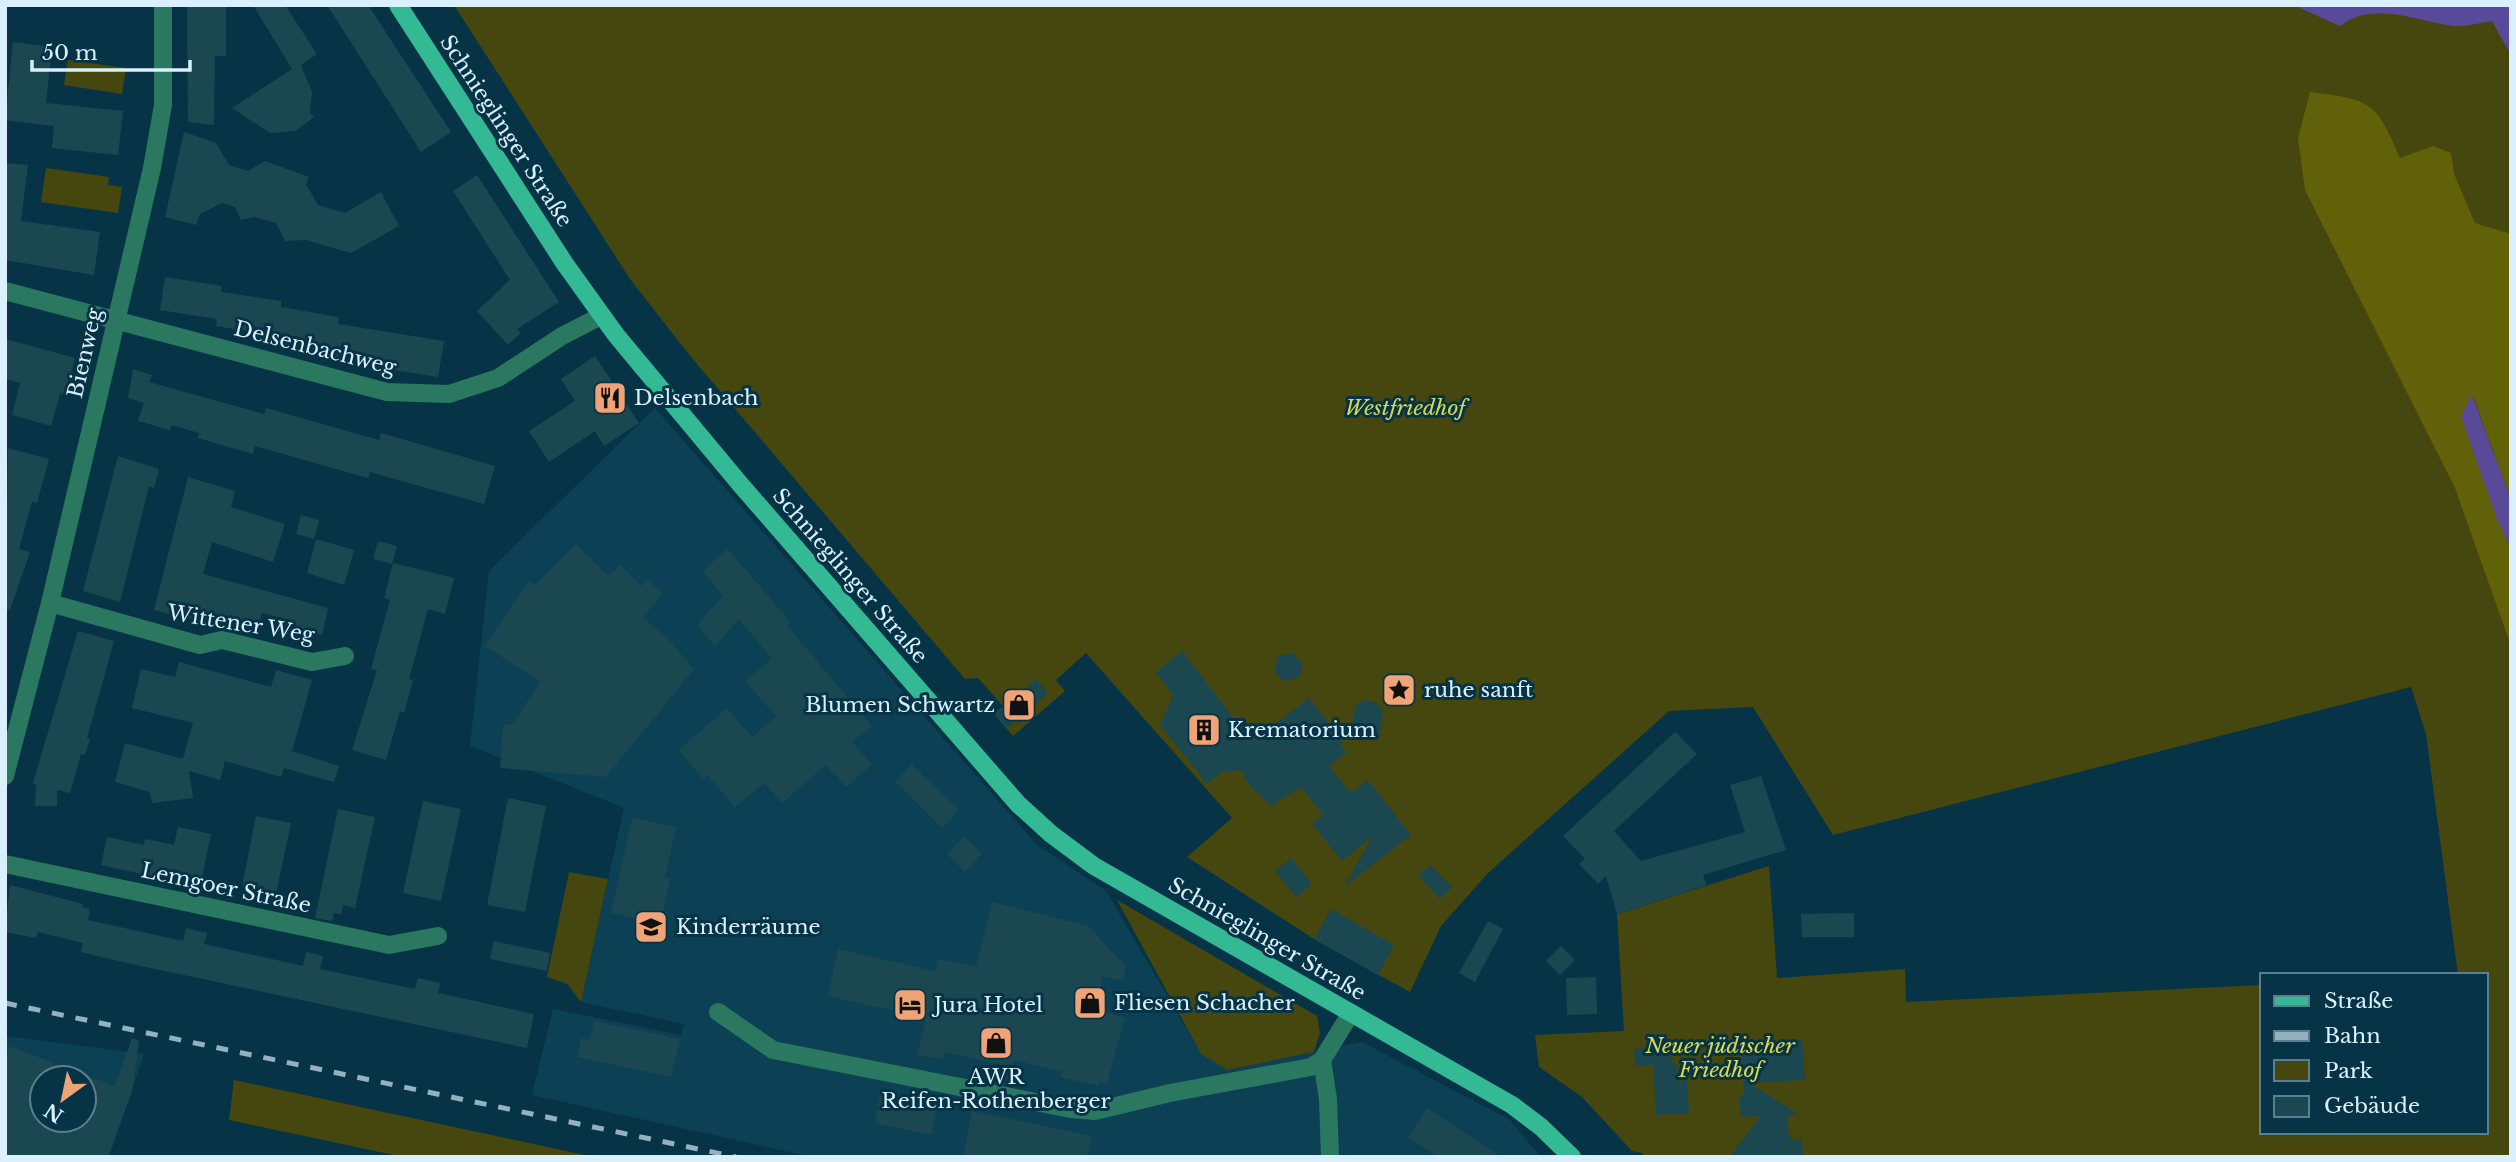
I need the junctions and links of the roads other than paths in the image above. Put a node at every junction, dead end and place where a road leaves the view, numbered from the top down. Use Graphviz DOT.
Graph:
graph roads {
  1 [pos="163,5"];
  2 [pos="398,5"];
  3 [pos="5,291"];
  4 [pos="601,316"];
  5 [pos="116,320"];
  6 [pos="50,603"];
  7 [pos="345,656"];
  8 [pos="14,704"];
  9 [pos="5,776"];
  10 [pos="5,864"];
  11 [pos="438,936"];
  12 [pos="718,1012"];
  13 [pos="1351,1013"];
  14 [pos="1322,1060"];
  15 [pos="1330,1157"];
  16 [pos="1572,1157"];
  1 -- 5 [label="street, Bienweg"];
  2 -- 4 [label="main road, Schnieglinger Straße"];
  3 -- 5 [label="street, Delsenbachweg"];
  4 -- 5 [label="street, Delsenbachweg"];
  4 -- 13 [label="main road, Schnieglinger Straße"];
  5 -- 6 [label="street, Bienweg"];
  6 -- 7 [label="street, Wittener Weg"];
  6 -- 8 [label="street, Bienweg"];
  8 -- 9 [label="street, Bienweg"];
  10 -- 11 [label="street, Lemgoer Straße"];
  12 -- 14 [label="street"];
  13 -- 14 [label="street"];
  13 -- 16 [label="main road, Schnieglinger Straße"];
  14 -- 15 [label="street"];
}
